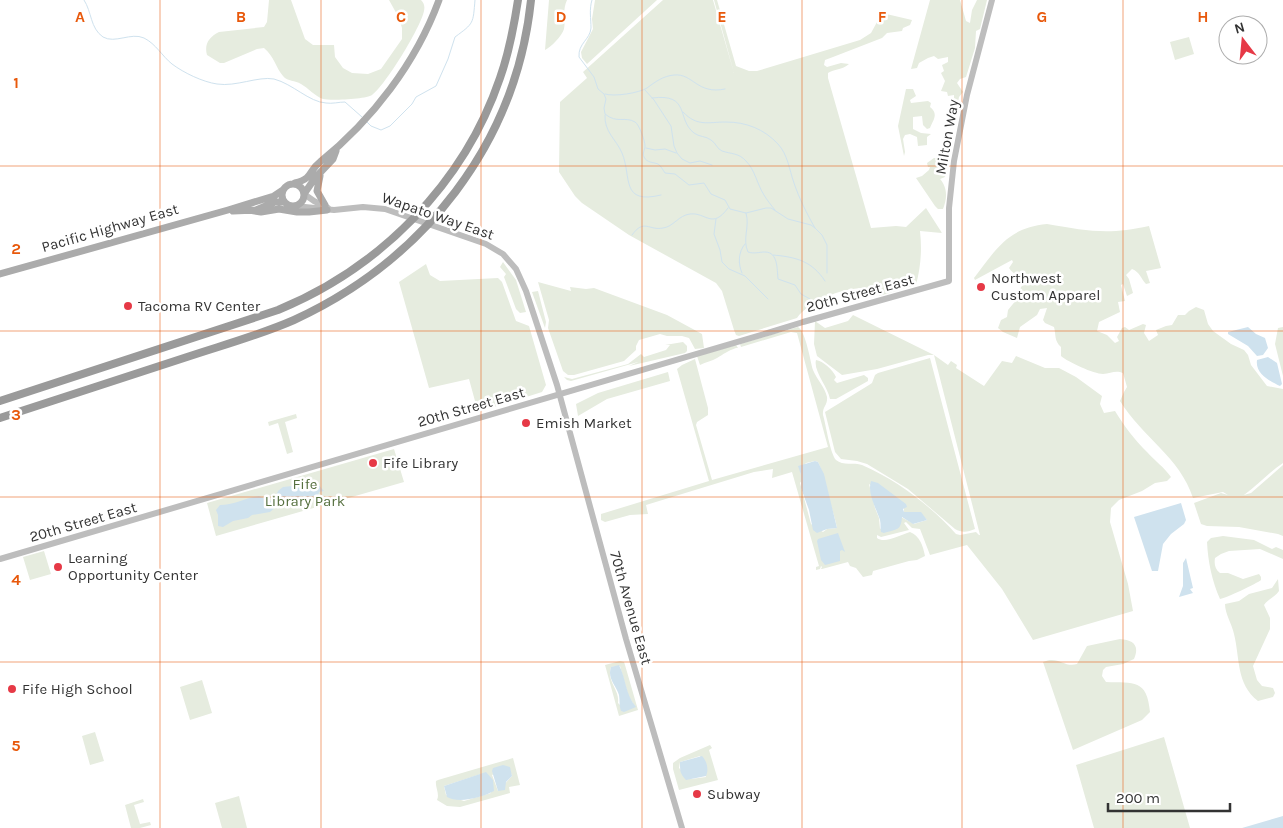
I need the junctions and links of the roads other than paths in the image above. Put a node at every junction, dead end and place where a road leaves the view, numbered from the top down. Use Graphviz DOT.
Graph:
graph roads {
  1 [pos="440,0"];
  2 [pos="518,0"];
  3 [pos="531,0"];
  4 [pos="992,0"];
  5 [pos="337,148"];
  6 [pos="324,169"];
  7 [pos="296,184"];
  8 [pos="282,190"];
  9 [pos="304,194"];
  10 [pos="284,202"];
  11 [pos="295,206"];
  12 [pos="328,208"];
  13 [pos="228,210"];
  14 [pos="249,210"];
  15 [pos="0,274"];
  16 [pos="949,281"];
  17 [pos="559,394"];
  18 [pos="0,401"];
  19 [pos="0,418"];
  20 [pos="0,559"];
  21 [pos="682,828"];
  1 -- 5 [label="main road"];
  2 -- 18 [label="highway"];
  3 -- 19 [label="highway"];
  4 -- 16 [label="main road, Milton Way"];
  5 -- 6 [label="main road"];
  5 -- 7 [label="main road"];
  6 -- 9 [label="main road"];
  6 -- 12 [label="main road"];
  7 -- 8 [label="main road"];
  7 -- 9 [label="main road"];
  8 -- 10 [label="main road"];
  8 -- 13 [label="main road, Pacific Highway East"];
  9 -- 11 [label="main road"];
  9 -- 12 [label="main road"];
  10 -- 11 [label="main road"];
  10 -- 14 [label="main road, Pacific Highway East"];
  11 -- 12 [label="main road, Wapato Way East"];
  12 -- 14 [label="main road"];
  12 -- 17 [label="main road, Wapato Way East"];
  13 -- 14 [label="main road, Pacific Highway East"];
  13 -- 15 [label="main road, Pacific Highway East"];
  16 -- 17 [label="main road, 20th Street East"];
  17 -- 20 [label="main road, 20th Street East"];
  17 -- 21 [label="main road, 70th Avenue East"];
}
